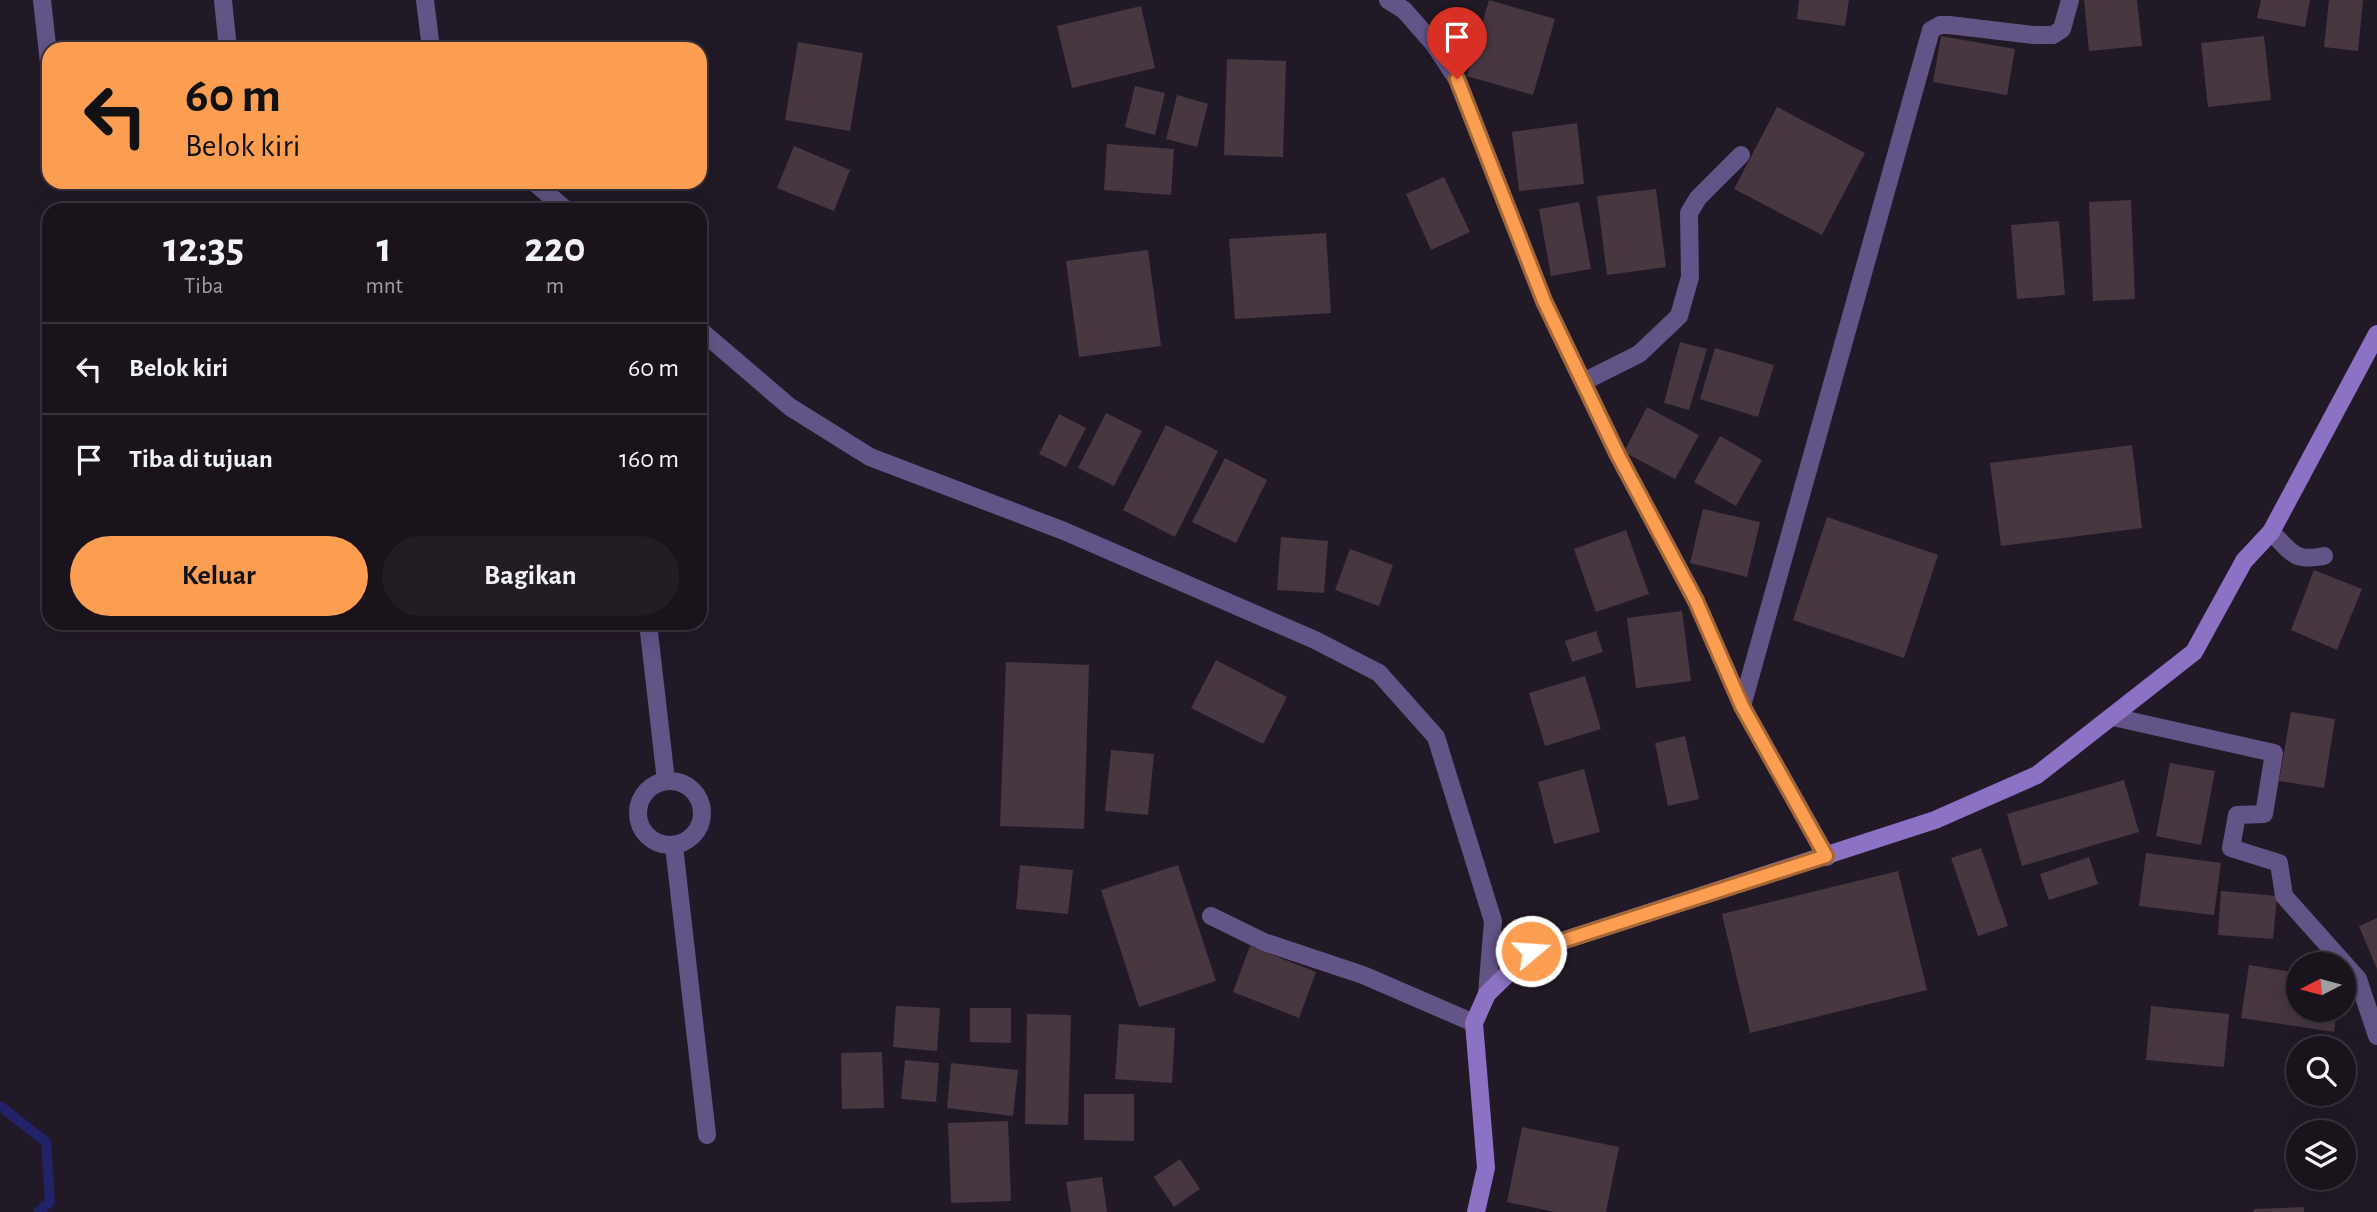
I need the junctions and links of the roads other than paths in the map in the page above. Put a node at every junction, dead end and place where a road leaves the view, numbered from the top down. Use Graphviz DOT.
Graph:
graph roads {
  1 [pos="42,0"];
  2 [pos="222,0"];
  3 [pos="425,0"];
  4 [pos="1388,0"];
  5 [pos="2070,0"];
  6 [pos="47,42"];
  7 [pos="227,42"];
  8 [pos="430,42"];
  9 [pos="1741,155"];
  10 [pos="542,189"];
  11 [pos="558,203"];
  12 [pos="2377,334"];
  13 [pos="707,336"];
  14 [pos="1583,382"];
  15 [pos="2271,532"];
  16 [pos="2324,556"];
  17 [pos="649,630"];
  18 [pos="1742,706"];
  19 [pos="2113,717"];
  20 [pos="666,781"];
  21 [pos="674,846"];
  22 [pos="1826,856"];
  23 [pos="1212,916"];
  24 [pos="1487,994"];
  25 [pos="1474,1023"];
  26 [pos="2377,1036"];
  27 [pos="707,1135"];
  28 [pos="1476,1212"];
  1 -- 6 [label="street"];
  2 -- 7 [label="street"];
  3 -- 8 [label="street"];
  4 -- 14 [label="street"];
  5 -- 18 [label="street"];
  9 -- 14 [label="street"];
  10 -- 11 [label="street"];
  12 -- 15 [label="main road"];
  13 -- 24 [label="street"];
  14 -- 18 [label="street"];
  15 -- 16 [label="street"];
  15 -- 19 [label="main road"];
  17 -- 20 [label="street"];
  18 -- 22 [label="street"];
  19 -- 22 [label="main road"];
  19 -- 26 [label="street"];
  20 -- 21 [label="street"];
  20 -- 21 [label="street"];
  21 -- 27 [label="street"];
  22 -- 24 [label="main road"];
  23 -- 25 [label="street"];
  24 -- 25 [label="main road"];
  25 -- 28 [label="main road"];
}
